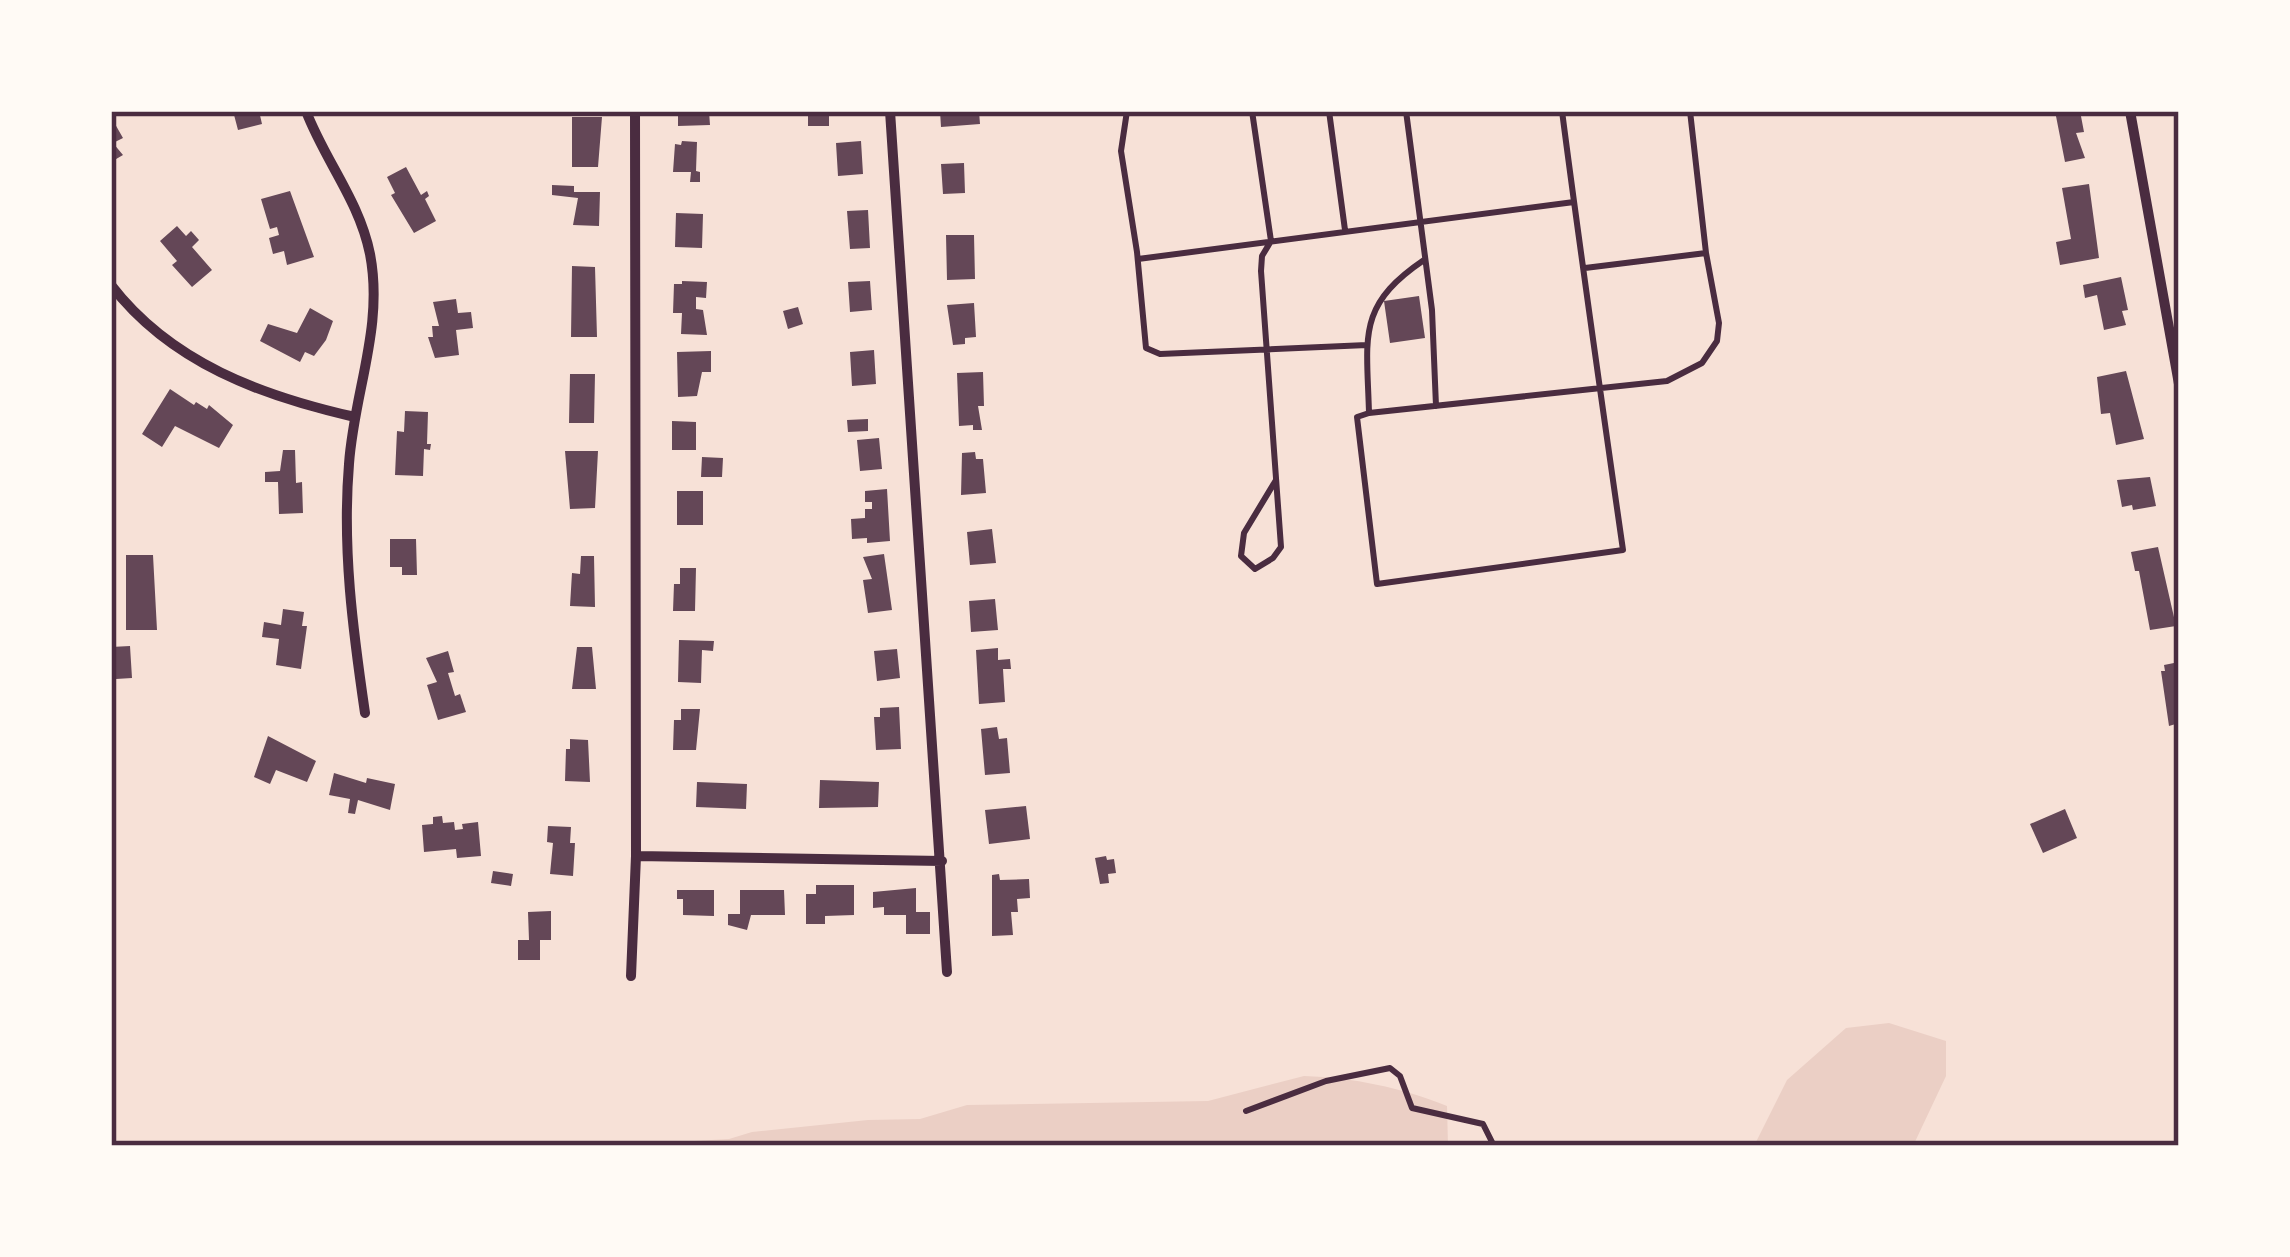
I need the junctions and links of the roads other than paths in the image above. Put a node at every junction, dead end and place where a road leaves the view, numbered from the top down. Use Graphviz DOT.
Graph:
graph roads {
  1 [pos="306,111"];
  2 [pos="635,111"];
  3 [pos="890,111"];
  4 [pos="1127,111"];
  5 [pos="1252,111"];
  6 [pos="1329,111"];
  7 [pos="1406,111"];
  8 [pos="1562,111"];
  9 [pos="1690,111"];
  10 [pos="2130,111"];
  11 [pos="1574,202"];
  12 [pos="1420,221"];
  13 [pos="1345,230"];
  14 [pos="1271,241"];
  15 [pos="1706,253"];
  16 [pos="1138,259"];
  17 [pos="1425,259"];
  18 [pos="1584,268"];
  19 [pos="111,285"];
  20 [pos="1367,345"];
  21 [pos="1268,350"];
  22 [pos="2179,384"];
  23 [pos="1600,387"];
  24 [pos="1436,406"];
  25 [pos="1369,413"];
  26 [pos="355,417"];
  27 [pos="1276,480"];
  28 [pos="365,713"];
  29 [pos="636,856"];
  30 [pos="941,861"];
  31 [pos="947,972"];
  32 [pos="631,976"];
  33 [pos="1246,1111"];
  34 [pos="1494,1146"];
  1 -- 26 [label="street"];
  2 -- 29 [label="street"];
  3 -- 30 [label="street"];
  4 -- 16 [label="lane"];
  5 -- 14 [label="lane"];
  6 -- 13 [label="lane"];
  7 -- 12 [label="lane"];
  8 -- 11 [label="lane"];
  9 -- 15 [label="lane"];
  10 -- 22 [label="street"];
  11 -- 12 [label="lane"];
  11 -- 18 [label="lane"];
  12 -- 13 [label="lane"];
  12 -- 17 [label="lane"];
  13 -- 14 [label="lane"];
  14 -- 16 [label="lane"];
  14 -- 21 [label="lane"];
  15 -- 18 [label="lane"];
  15 -- 23 [label="lane"];
  16 -- 21 [label="lane"];
  17 -- 20 [label="lane"];
  17 -- 24 [label="lane"];
  18 -- 23 [label="lane"];
  19 -- 26 [label="street"];
  20 -- 21 [label="lane"];
  20 -- 25 [label="lane"];
  21 -- 27 [label="lane"];
  23 -- 24 [label="lane"];
  23 -- 25 [label="lane"];
  24 -- 25 [label="lane"];
  26 -- 28 [label="street"];
  27 -- 27 [label="lane"];
  29 -- 30 [label="street"];
  29 -- 32 [label="street"];
  30 -- 31 [label="street"];
  33 -- 34 [label="lane"];
}
